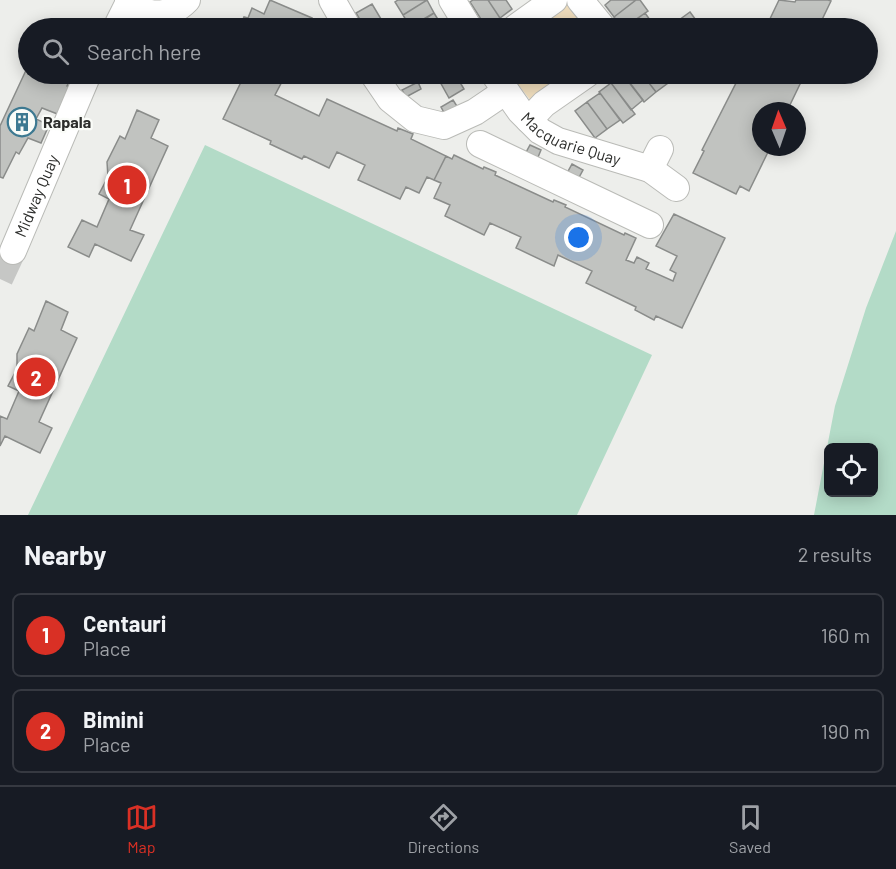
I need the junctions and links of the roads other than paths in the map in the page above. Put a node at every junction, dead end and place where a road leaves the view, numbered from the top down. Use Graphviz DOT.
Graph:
graph roads {
  1 [pos="187,0"];
  2 [pos="332,0"];
  3 [pos="452,0"];
  4 [pos="554,0"];
  5 [pos="580,0"];
  6 [pos="129,1"];
  7 [pos="121,18"];
  8 [pos="149,18"];
  9 [pos="156,18"];
  10 [pos="342,18"];
  11 [pos="463,18"];
  12 [pos="529,18"];
  13 [pos="595,18"];
  14 [pos="86,84"];
  15 [pos="380,84"];
  16 [pos="498,84"];
  17 [pos="501,84"];
  18 [pos="573,84"];
  19 [pos="529,120"];
  20 [pos="558,141"];
  21 [pos="480,144"];
  22 [pos="542,174"];
  23 [pos="676,188"];
  24 [pos="650,225"];
  25 [pos="13,251"];
  1 -- 9 [label="street"];
  2 -- 10 [label="street"];
  3 -- 11 [label="street"];
  4 -- 12 [label="street"];
  5 -- 13 [label="street"];
  6 -- 7 [label="street"];
  6 -- 8 [label="street"];
  14 -- 25 [label="street, Midway Quay"];
  15 -- 16 [label="street, Macquarie Quay"];
  17 -- 19 [label="street, Macquarie Quay"];
  18 -- 19 [label="street"];
  19 -- 20 [label="street, Macquarie Quay"];
  20 -- 22 [label="street"];
  20 -- 23 [label="street, Macquarie Quay"];
  21 -- 22 [label="street"];
  22 -- 24 [label="street"];
}
